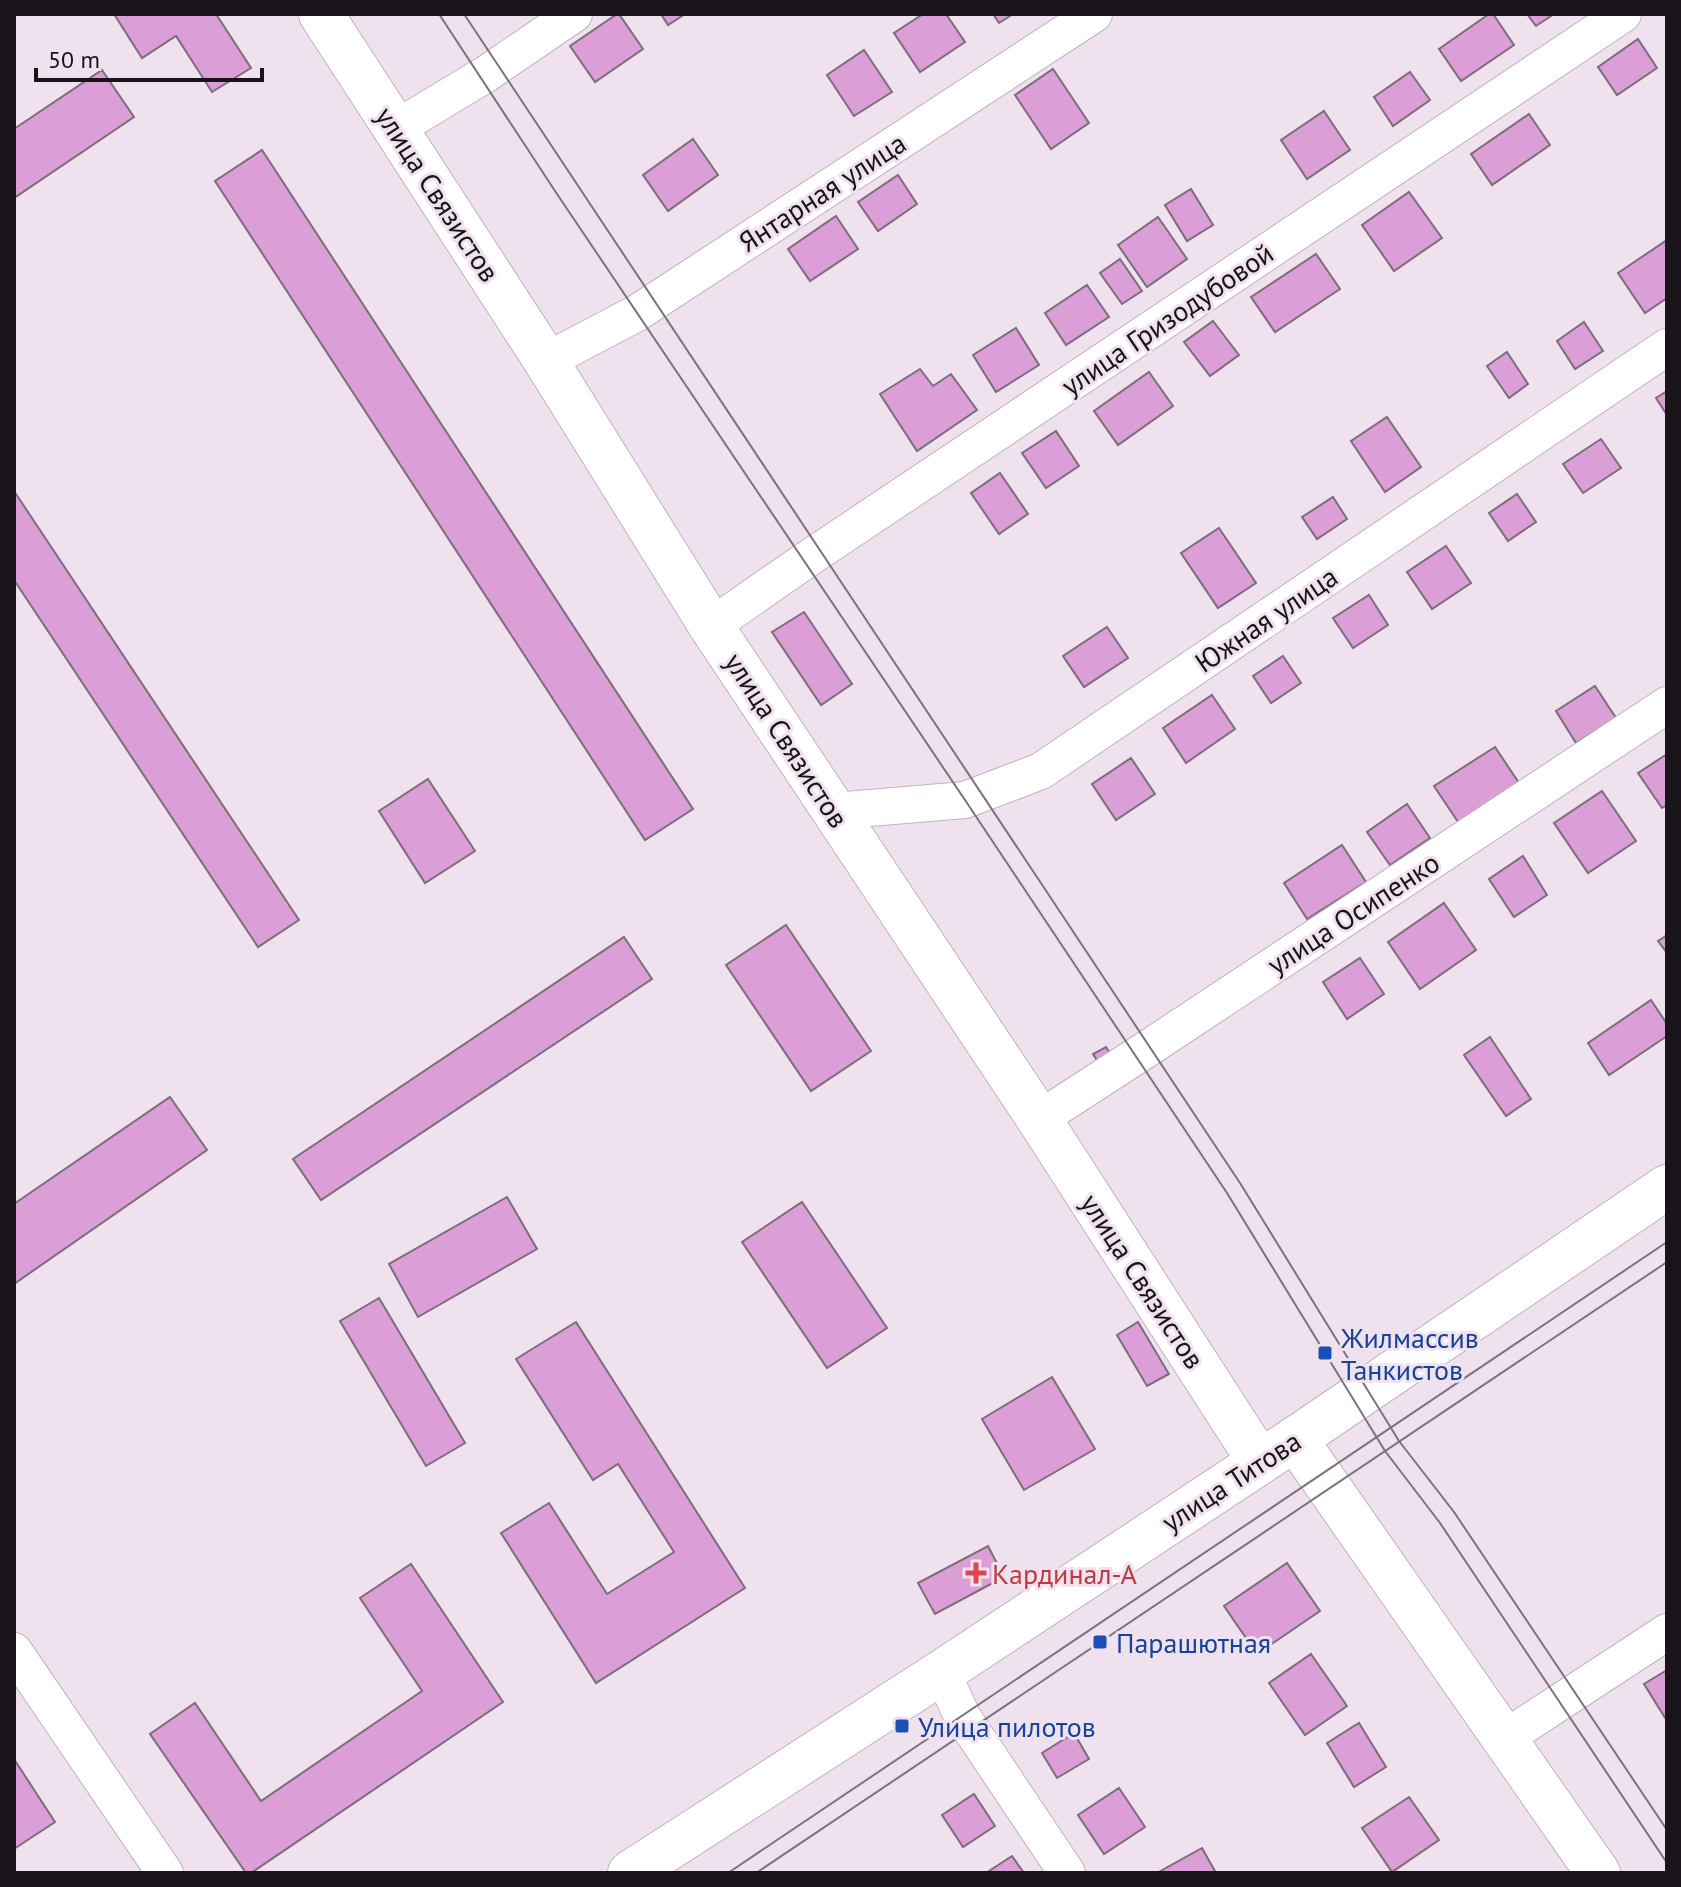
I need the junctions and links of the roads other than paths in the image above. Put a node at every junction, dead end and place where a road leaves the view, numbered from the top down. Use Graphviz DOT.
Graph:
graph roads {
  1 [pos="321,14"];
  2 [pos="574,14"];
  3 [pos="1094,14"];
  4 [pos="1623,14"];
  5 [pos="395,129"];
  6 [pos="1667,347"];
  7 [pos="546,361"];
  8 [pos="711,626"];
  9 [pos="1667,705"];
  10 [pos="834,811"];
  11 [pos="1039,1119"];
  12 [pos="1667,1187"];
  13 [pos="1278,1451"];
  14 [pos="1667,1632"];
  15 [pos="14,1651"];
  16 [pos="942,1672"];
  17 [pos="1505,1738"];
  18 [pos="646,1868"];
  19 [pos="165,1873"];
  20 [pos="1067,1873"];
  21 [pos="1598,1873"];
  1 -- 5 [label="street, улица Связистов"];
  2 -- 5 [label="street"];
  3 -- 7 [label="street, Янтарная улица"];
  4 -- 8 [label="street, улица Гризодубовой"];
  5 -- 7 [label="street, улица Связистов"];
  6 -- 10 [label="street, Южная улица"];
  7 -- 8 [label="street, улица Связистов"];
  8 -- 10 [label="street, улица Связистов"];
  9 -- 11 [label="street, улица Осипенко"];
  10 -- 11 [label="street, улица Связистов"];
  11 -- 13 [label="street, улица Связистов"];
  12 -- 13 [label="street, улица Титова"];
  13 -- 16 [label="street, улица Титова"];
  13 -- 17 [label="street, улица Связистов"];
  14 -- 17 [label="street"];
  15 -- 19 [label="street"];
  16 -- 18 [label="street, улица Титова"];
  16 -- 20 [label="street"];
  17 -- 21 [label="street, улица Связистов"];
}
